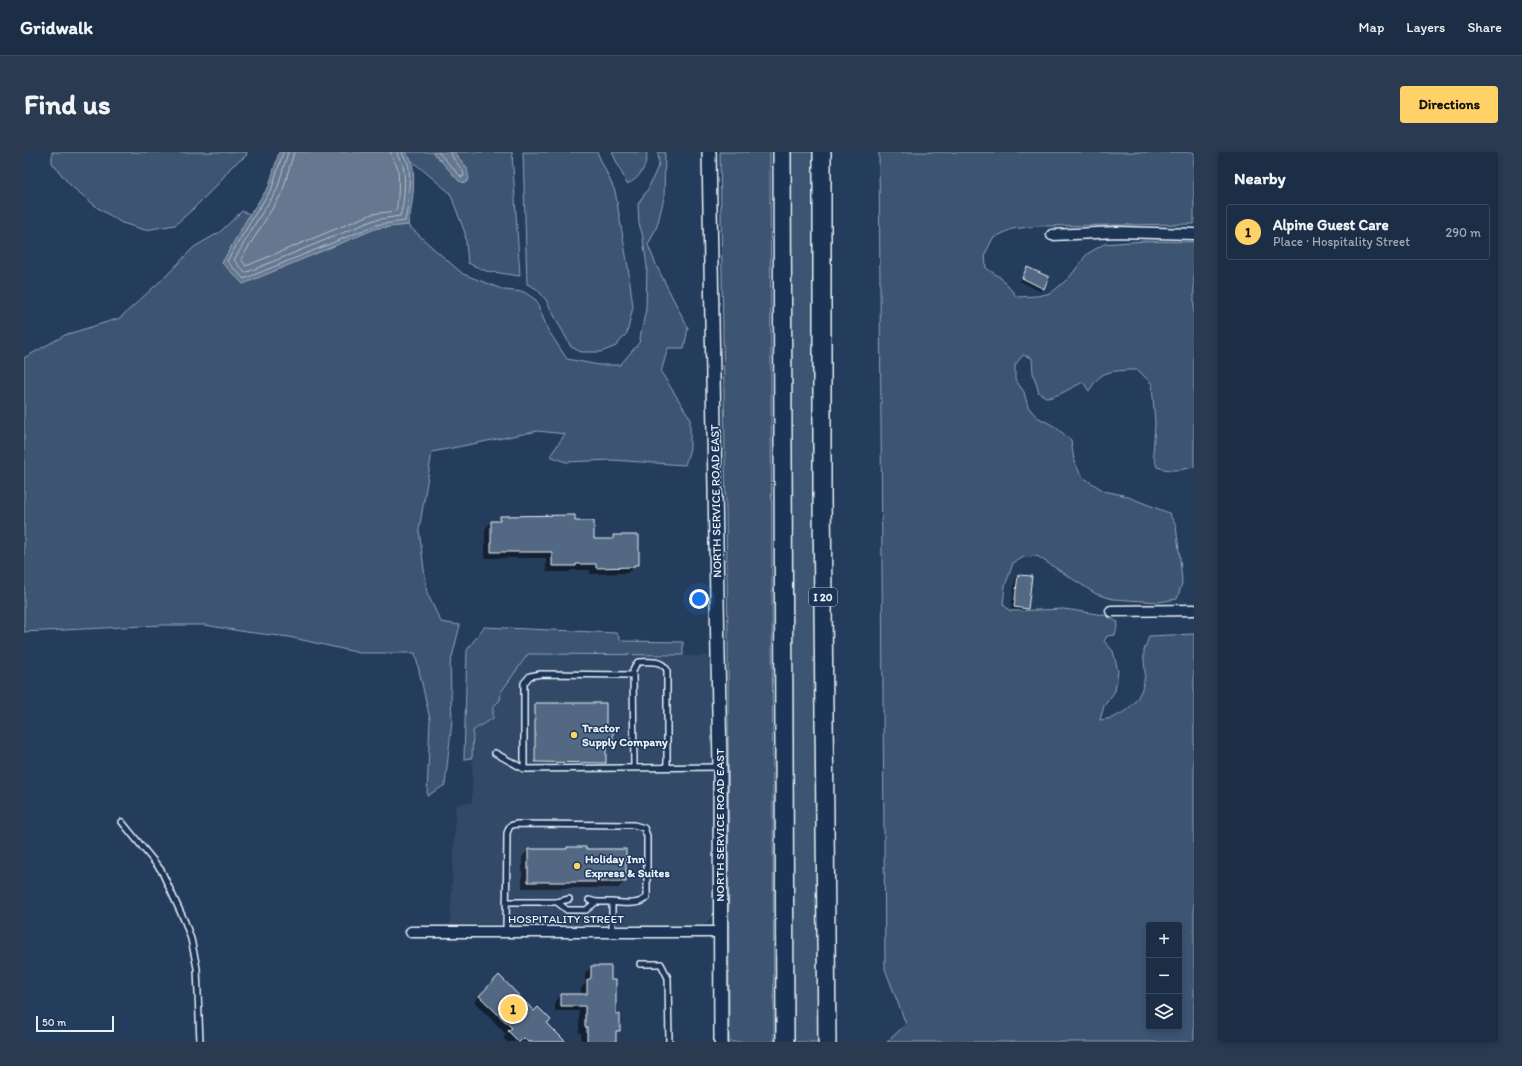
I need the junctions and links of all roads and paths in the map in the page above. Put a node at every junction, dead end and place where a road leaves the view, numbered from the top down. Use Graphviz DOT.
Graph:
graph roads {
  1 [pos="709,152"];
  2 [pos="782,152"];
  3 [pos="822,152"];
  4 [pos="1194,234"];
  5 [pos="1052,235"];
  6 [pos="1194,610"];
  7 [pos="1112,611"];
  8 [pos="633,675"];
  9 [pos="495,753"];
  10 [pos="667,767"];
  11 [pos="720,767"];
  12 [pos="634,768"];
  13 [pos="524,769"];
  14 [pos="122,822"];
  15 [pos="569,900"];
  16 [pos="589,900"];
  17 [pos="506,902"];
  18 [pos="557,902"];
  19 [pos="596,902"];
  20 [pos="612,902"];
  21 [pos="411,932"];
  22 [pos="506,932"];
  23 [pos="612,932"];
  24 [pos="721,932"];
  25 [pos="640,964"];
  26 [pos="200,1042"];
  27 [pos="669,1042"];
  28 [pos="721,1042"];
  29 [pos="785,1042"];
  30 [pos="828,1042"];
  1 -- 11 [label="street, NORTH SERVICE ROAD EAST"];
  2 -- 29 [label="highway"];
  3 -- 30 [label="highway, I 20"];
  4 -- 5 [label="street"];
  6 -- 7 [label="street"];
  8 -- 10 [label="lane"];
  8 -- 12 [label="lane"];
  8 -- 13 [label="lane"];
  9 -- 13 [label="lane"];
  10 -- 11 [label="lane"];
  10 -- 12 [label="lane"];
  11 -- 24 [label="street, NORTH SERVICE ROAD EAST"];
  12 -- 13 [label="lane"];
  14 -- 26 [label="lane"];
  15 -- 18 [label="lane"];
  16 -- 19 [label="lane"];
  17 -- 18 [label="lane"];
  17 -- 20 [label="lane"];
  17 -- 22 [label="lane"];
  18 -- 19 [label="lane"];
  19 -- 20 [label="lane"];
  20 -- 23 [label="lane"];
  21 -- 22 [label="street, HOSPITALITY STREET"];
  22 -- 23 [label="street, HOSPITALITY STREET"];
  23 -- 24 [label="street, HOSPITALITY STREET"];
  24 -- 28 [label="street, NORTH SERVICE ROAD EAST"];
  25 -- 27 [label="lane"];
}
